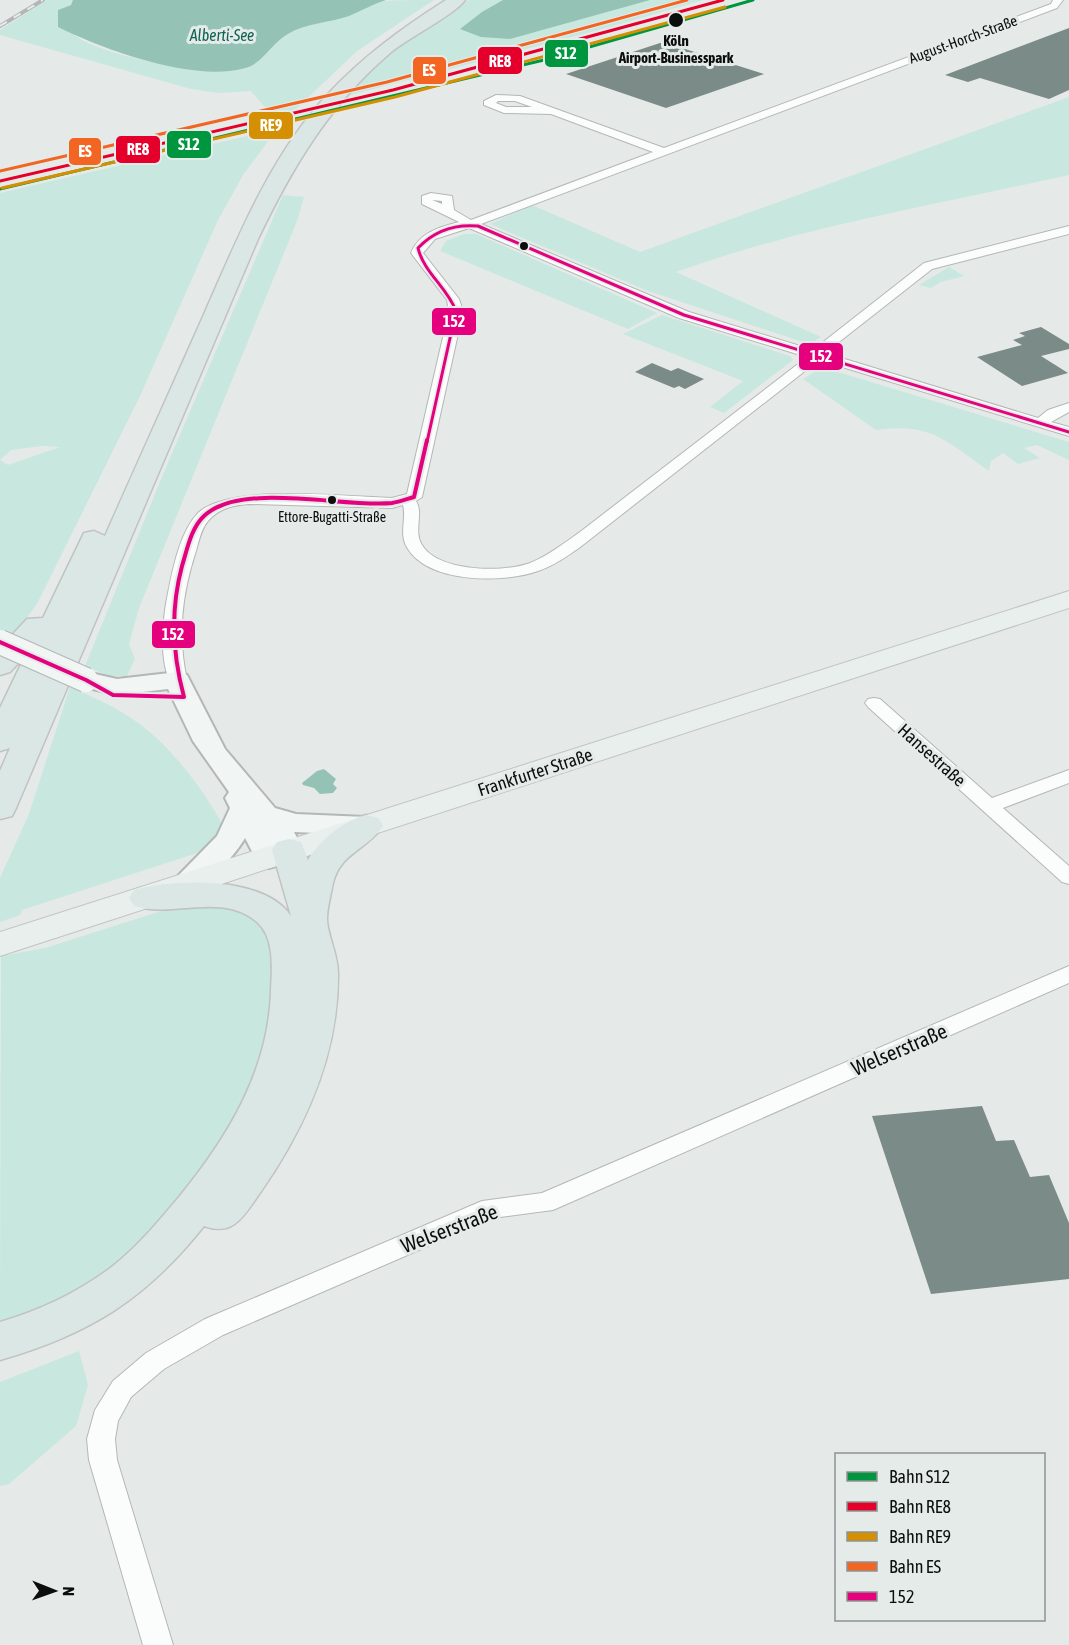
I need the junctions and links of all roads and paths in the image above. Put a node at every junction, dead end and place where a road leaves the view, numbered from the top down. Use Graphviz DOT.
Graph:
graph roads {
  1 [pos="442,0"];
  2 [pos="458,0"];
  3 [pos="1058,0"];
  4 [pos="551,111"];
  5 [pos="662,151"];
  6 [pos="448,211"];
  7 [pos="470,224"];
  8 [pos="1069,230"];
  9 [pos="187,331"];
  10 [pos="817,356"];
  11 [pos="163,383"];
  12 [pos="1069,408"];
  13 [pos="1042,424"];
  14 [pos="1069,432"];
  15 [pos="408,501"];
  16 [pos="91,547"];
  17 [pos="1069,599"];
  18 [pos="0,642"];
  19 [pos="0,666"];
  20 [pos="181,689"];
  21 [pos="874,703"];
  22 [pos="0,741"];
  23 [pos="1069,776"];
  24 [pos="990,806"];
  25 [pos="0,808"];
  26 [pos="256,812"];
  27 [pos="366,826"];
  28 [pos="279,854"];
  29 [pos="1069,877"];
  30 [pos="186,885"];
  31 [pos="146,898"];
  32 [pos="298,929"];
  33 [pos="4,942"];
  34 [pos="1069,974"];
  35 [pos="0,1341"];
  36 [pos="0,1364"];
  37 [pos="158,1645"];
  1 -- 9 [label="highway"];
  2 -- 25 [label="highway"];
  3 -- 5 [label="street, August-Horch-Straße"];
  4 -- 5 [label="street"];
  5 -- 7 [label="street, August-Horch-Straße"];
  6 -- 7 [label="street"];
  7 -- 10 [label="street"];
  7 -- 15 [label="street"];
  8 -- 10 [label="street"];
  10 -- 13 [label="street"];
  10 -- 15 [label="street"];
  11 -- 16 [label="highway"];
  12 -- 13 [label="street"];
  13 -- 14 [label="street"];
  15 -- 20 [label="street"];
  16 -- 19 [label="highway"];
  16 -- 22 [label="highway"];
  17 -- 27 [label="main road, Frankfurter Straße"];
  18 -- 20 [label="street, bridge"];
  20 -- 26 [label="street"];
  21 -- 24 [label="street, Hansestraße"];
  23 -- 24 [label="street"];
  24 -- 29 [label="street, Hansestraße"];
  26 -- 27 [label="street"];
  26 -- 28 [label="street"];
  26 -- 30 [label="street"];
  27 -- 28 [label="main road, Frankfurter Straße"];
  27 -- 32 [label="highway"];
  28 -- 30 [label="main road, Frankfurter Straße"];
  28 -- 32 [label="highway"];
  30 -- 31 [label="main road, Frankfurter Straße"];
  31 -- 32 [label="highway"];
  31 -- 33 [label="main road, Frankfurter Straße"];
  32 -- 35 [label="highway"];
  32 -- 36 [label="highway"];
  34 -- 37 [label="street, Welserstraße"];
}
